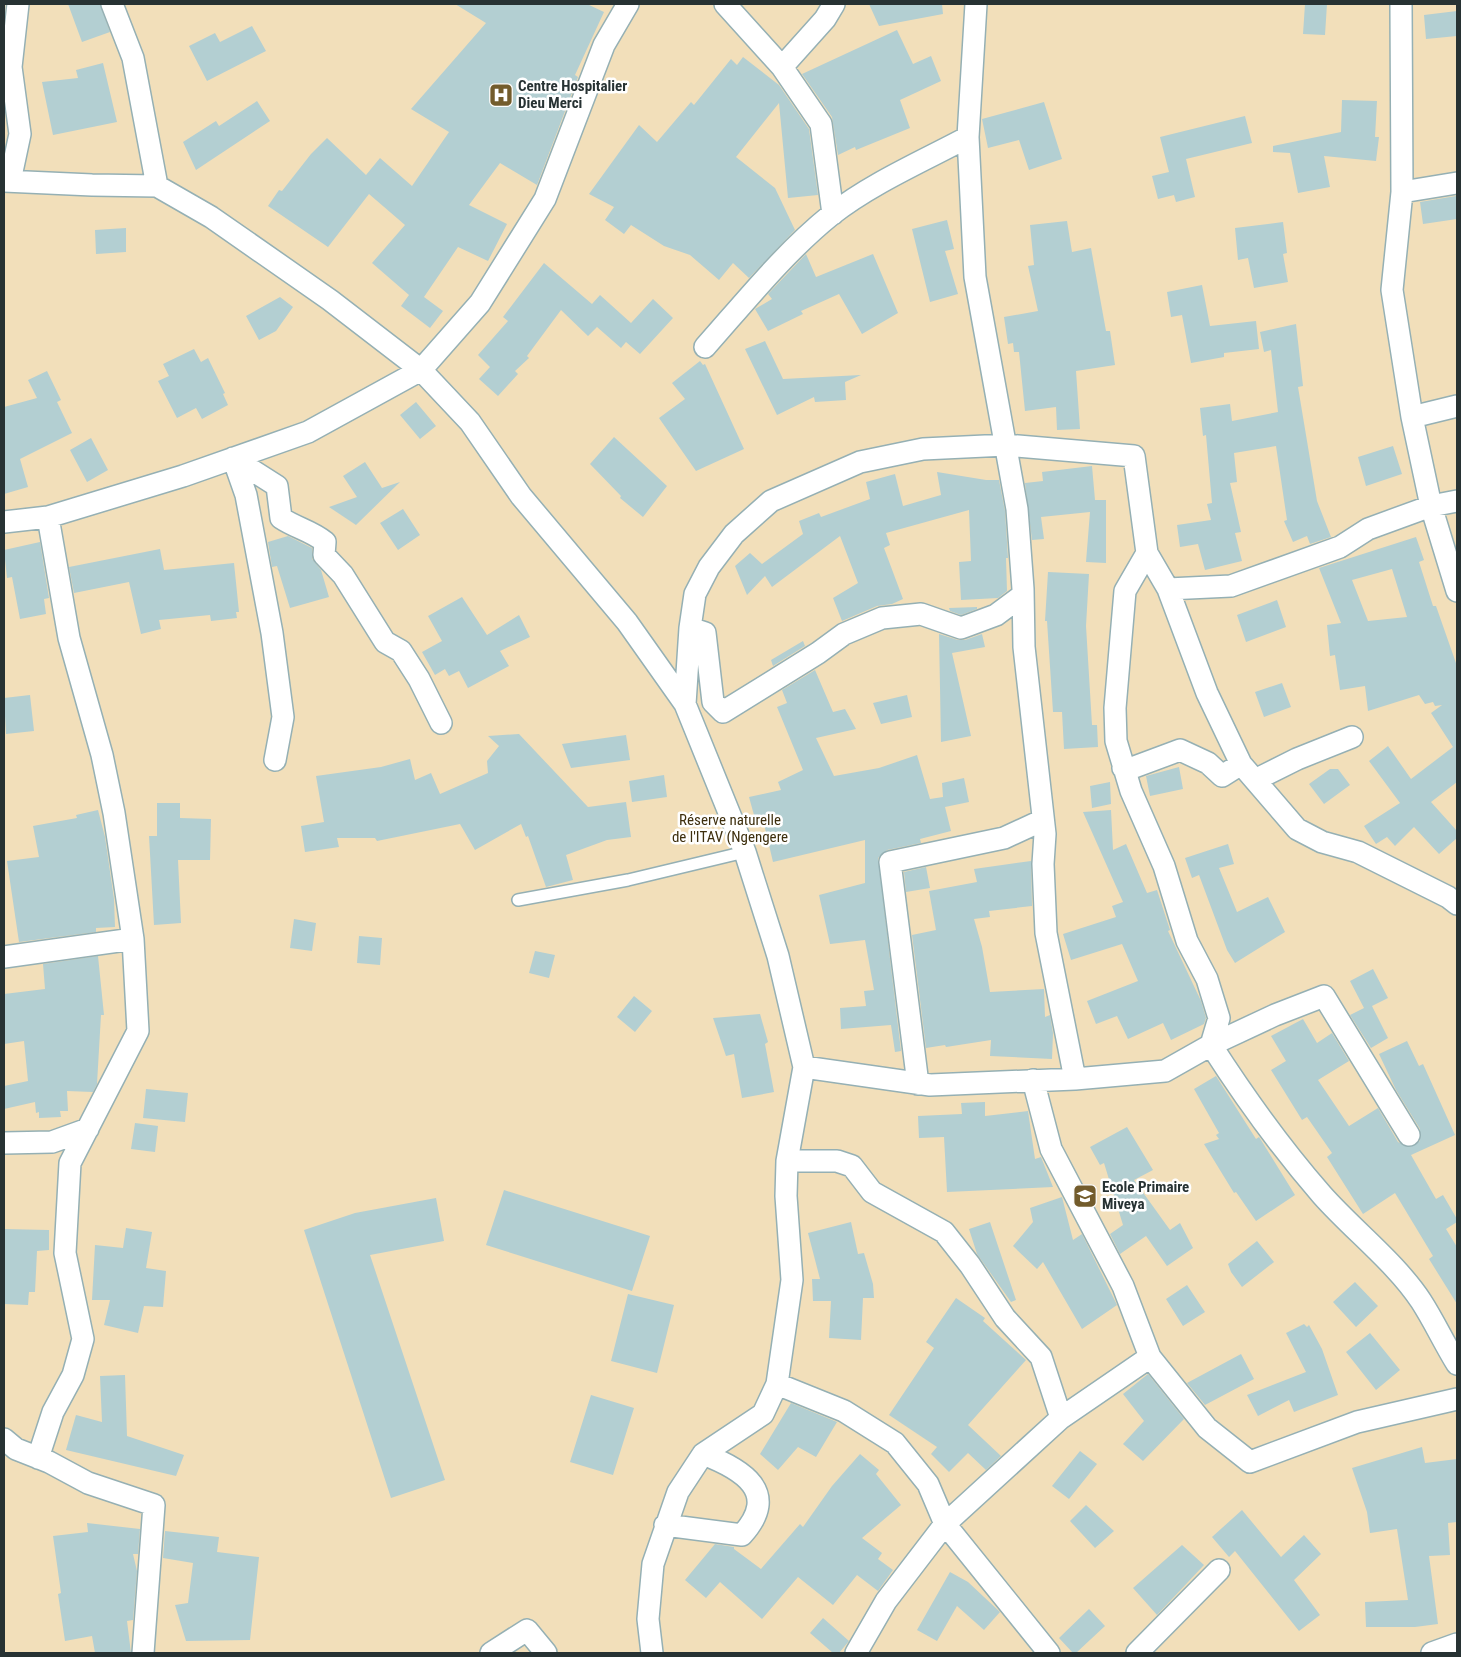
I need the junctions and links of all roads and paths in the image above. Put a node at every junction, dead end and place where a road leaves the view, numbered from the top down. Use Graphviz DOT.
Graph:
graph roads {
  1 [pos="18,4"];
  2 [pos="112,4"];
  3 [pos="628,4"];
  4 [pos="726,4"];
  5 [pos="834,4"];
  6 [pos="976,4"];
  7 [pos="1401,4"];
  8 [pos="782,68"];
  9 [pos="968,137"];
  10 [pos="7,181"];
  11 [pos="1457,183"];
  12 [pos="157,186"];
  13 [pos="1402,192"];
  14 [pos="833,214"];
  15 [pos="705,348"];
  16 [pos="421,370"];
  17 [pos="1457,406"];
  18 [pos="1412,417"];
  19 [pos="1006,445"];
  20 [pos="233,458"];
  21 [pos="1457,501"];
  22 [pos="1431,506"];
  23 [pos="48,517"];
  24 [pos="4,522"];
  25 [pos="1147,553"];
  26 [pos="1168,589"];
  27 [pos="1457,591"];
  28 [pos="1023,595"];
  29 [pos="690,628"];
  30 [pos="685,704"];
  31 [pos="441,723"];
  32 [pos="1352,737"];
  33 [pos="274,760"];
  34 [pos="1241,764"];
  35 [pos="1123,768"];
  36 [pos="1255,780"];
  37 [pos="1043,820"];
  38 [pos="745,852"];
  39 [pos="518,900"];
  40 [pos="1457,904"];
  41 [pos="133,939"];
  42 [pos="4,958"];
  43 [pos="1212,1045"];
  44 [pos="804,1067"];
  45 [pos="1075,1079"];
  46 [pos="1033,1080"];
  47 [pos="918,1084"];
  48 [pos="88,1129"];
  49 [pos="1409,1135"];
  50 [pos="4,1143"];
  51 [pos="787,1161"];
  52 [pos="1150,1357"];
  53 [pos="1457,1364"];
  54 [pos="777,1384"];
  55 [pos="1457,1399"];
  56 [pos="1061,1418"];
  57 [pos="4,1439"];
  58 [pos="703,1454"];
  59 [pos="38,1458"];
  60 [pos="945,1524"];
  61 [pos="666,1525"];
  62 [pos="1219,1570"];
  63 [pos="1457,1644"];
  64 [pos="144,1653"];
  65 [pos="491,1653"];
  66 [pos="546,1653"];
  67 [pos="652,1653"];
  68 [pos="856,1653"];
  69 [pos="1049,1653"];
  70 [pos="1137,1653"];
  71 [pos="1432,1653"];
  1 -- 10 [label="street"];
  2 -- 12 [label="street"];
  3 -- 16 [label="street"];
  4 -- 8 [label="street"];
  5 -- 8 [label="street"];
  6 -- 9 [label="street"];
  7 -- 13 [label="street"];
  8 -- 14 [label="street"];
  9 -- 14 [label="street"];
  9 -- 19 [label="street"];
  10 -- 12 [label="street"];
  11 -- 13 [label="street"];
  12 -- 16 [label="street"];
  13 -- 18 [label="street"];
  14 -- 15 [label="street"];
  16 -- 20 [label="street"];
  16 -- 30 [label="street"];
  17 -- 18 [label="street"];
  18 -- 22 [label="street"];
  19 -- 25 [label="street"];
  19 -- 28 [label="street"];
  19 -- 29 [label="street"];
  20 -- 23 [label="street"];
  20 -- 31 [label="street"];
  20 -- 33 [label="street"];
  21 -- 22 [label="street"];
  22 -- 26 [label="street"];
  22 -- 27 [label="street"];
  23 -- 24 [label="street"];
  23 -- 41 [label="street"];
  25 -- 26 [label="street"];
  25 -- 35 [label="street"];
  26 -- 34 [label="street"];
  28 -- 29 [label="street"];
  28 -- 37 [label="street"];
  29 -- 30 [label="street"];
  30 -- 38 [label="street"];
  32 -- 36 [label="street"];
  34 -- 35 [label="street"];
  34 -- 36 [label="street"];
  35 -- 43 [label="street"];
  36 -- 40 [label="street"];
  37 -- 45 [label="street"];
  37 -- 47 [label="street"];
  38 -- 39 [label="lane"];
  38 -- 44 [label="street"];
  41 -- 42 [label="street"];
  41 -- 48 [label="street"];
  43 -- 45 [label="street"];
  43 -- 49 [label="street"];
  43 -- 53 [label="street"];
  44 -- 47 [label="street"];
  44 -- 51 [label="street"];
  45 -- 46 [label="street"];
  46 -- 47 [label="street"];
  46 -- 52 [label="street"];
  48 -- 50 [label="street"];
  48 -- 59 [label="street"];
  51 -- 54 [label="street"];
  51 -- 56 [label="street"];
  52 -- 55 [label="street"];
  52 -- 56 [label="street"];
  54 -- 58 [label="street"];
  54 -- 60 [label="street"];
  56 -- 60 [label="street"];
  57 -- 59 [label="street"];
  58 -- 61 [label="street"];
  58 -- 61 [label="street"];
  59 -- 64 [label="street"];
  60 -- 68 [label="street"];
  60 -- 69 [label="street"];
  61 -- 67 [label="street"];
  62 -- 70 [label="street"];
  63 -- 71 [label="street"];
  65 -- 66 [label="street"];
}
